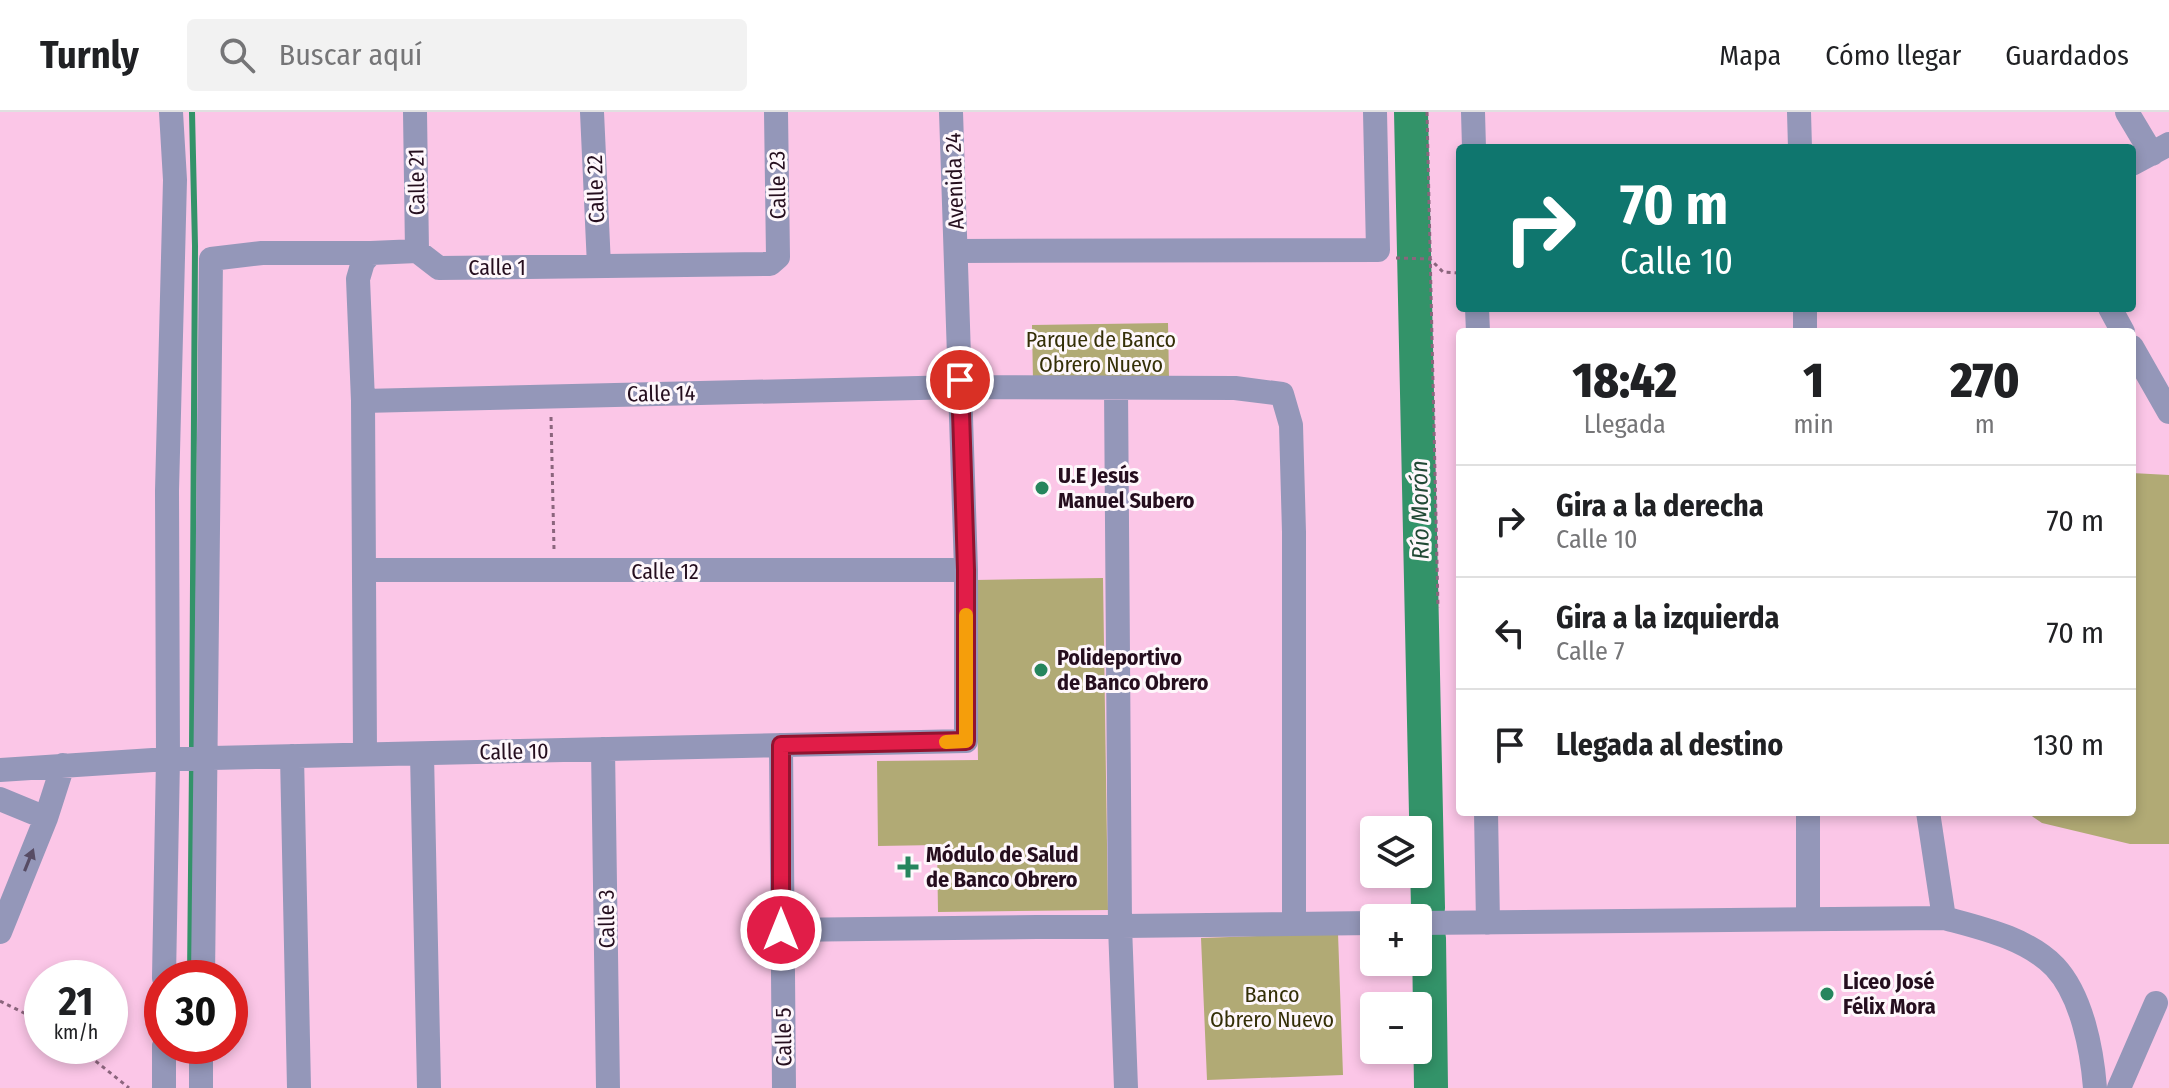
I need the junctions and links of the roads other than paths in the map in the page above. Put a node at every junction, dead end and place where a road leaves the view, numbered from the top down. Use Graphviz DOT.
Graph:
graph roads {
  1 [pos="171,112"];
  2 [pos="415,112"];
  3 [pos="592,112"];
  4 [pos="776,112"];
  5 [pos="951,112"];
  6 [pos="1375,112"];
  7 [pos="1473,112"];
  8 [pos="1799,112"];
  9 [pos="2127,112"];
  10 [pos="1474,144"];
  11 [pos="1800,144"];
  12 [pos="2151,154"];
  13 [pos="417,251"];
  14 [pos="957,251"];
  15 [pos="371,253"];
  16 [pos="778,257"];
  17 [pos="599,266"];
  18 [pos="2136,354"];
  19 [pos="960,387"];
  20 [pos="1116,388"];
  21 [pos="363,401"];
  22 [pos="2169,412"];
  23 [pos="364,570"];
  24 [pos="966,570"];
  25 [pos="966,741"];
  26 [pos="781,745"];
  27 [pos="603,749"];
  28 [pos="365,754"];
  29 [pos="422,754"];
  30 [pos="292,756"];
  31 [pos="188,758"];
  32 [pos="63,765"];
  33 [pos="4,769"];
  34 [pos="0,797"];
  35 [pos="1486,816"];
  36 [pos="1808,816"];
  37 [pos="1929,816"];
  38 [pos="46,818"];
  39 [pos="1808,917"];
  40 [pos="1944,918"];
  41 [pos="1294,922"];
  42 [pos="1360,923"];
  43 [pos="1432,923"];
  44 [pos="1488,923"];
  45 [pos="1120,926"];
  46 [pos="781,930"];
  47 [pos="0,932"];
  48 [pos="166,960"];
  49 [pos="202,960"];
  50 [pos="2156,1003"];
  51 [pos="164,1064"];
  52 [pos="201,1064"];
  53 [pos="164,1088"];
  54 [pos="201,1088"];
  55 [pos="299,1088"];
  56 [pos="429,1088"];
  57 [pos="608,1088"];
  58 [pos="784,1088"];
  59 [pos="1126,1088"];
  60 [pos="2095,1088"];
  61 [pos="2119,1088"];
  1 -- 31 [label="street"];
  2 -- 13 [label="street, Calle 21"];
  3 -- 17 [label="street, Calle 22"];
  4 -- 16 [label="street, Calle 23"];
  5 -- 14 [label="street, Avenida 24"];
  6 -- 14 [label="street"];
  7 -- 10 [label="street"];
  8 -- 11 [label="street"];
  9 -- 12 [label="street"];
  13 -- 15 [label="street, Calle 1"];
  13 -- 17 [label="street, Calle 1"];
  14 -- 19 [label="street, Avenida 24"];
  15 -- 21 [label="street"];
  15 -- 31 [label="street, Calle 1"];
  16 -- 17 [label="street, Calle 1"];
  18 -- 22 [label="street"];
  19 -- 20 [label="street, Calle 14"];
  19 -- 21 [label="street, Calle 14"];
  19 -- 24 [label="street, Avenida 24"];
  20 -- 41 [label="street, Calle 14"];
  20 -- 45 [label="street"];
  21 -- 23 [label="street"];
  23 -- 24 [label="street, Calle 12"];
  23 -- 28 [label="street"];
  24 -- 25 [label="street, Avenida 24"];
  25 -- 26 [label="street, Calle 10"];
  26 -- 27 [label="street, Calle 10"];
  26 -- 46 [label="street, Calle 5"];
  27 -- 29 [label="street, Calle 10"];
  27 -- 57 [label="street, Calle 3"];
  28 -- 29 [label="street, Calle 10"];
  28 -- 30 [label="street, Calle 10"];
  29 -- 56 [label="street"];
  30 -- 31 [label="street, Calle 10"];
  30 -- 55 [label="street"];
  31 -- 32 [label="street, Calle 10"];
  31 -- 48 [label="street"];
  31 -- 49 [label="street"];
  32 -- 33 [label="street, Calle 10"];
  32 -- 38 [label="street"];
  33 -- 34 [label="street"];
  34 -- 38 [label="street"];
  35 -- 44 [label="street"];
  36 -- 39 [label="street"];
  37 -- 40 [label="street"];
  47 -- 38 [label="street, one-way"];
  39 -- 40 [label="street"];
  39 -- 44 [label="street"];
  40 -- 60 [label="street"];
  41 -- 42 [label="street"];
  41 -- 45 [label="street"];
  43 -- 44 [label="street"];
  45 -- 46 [label="street"];
  45 -- 59 [label="street"];
  46 -- 58 [label="street, Calle 5"];
  50 -- 61 [label="street"];
  51 -- 53 [label="street"];
  52 -- 54 [label="street"];
}
